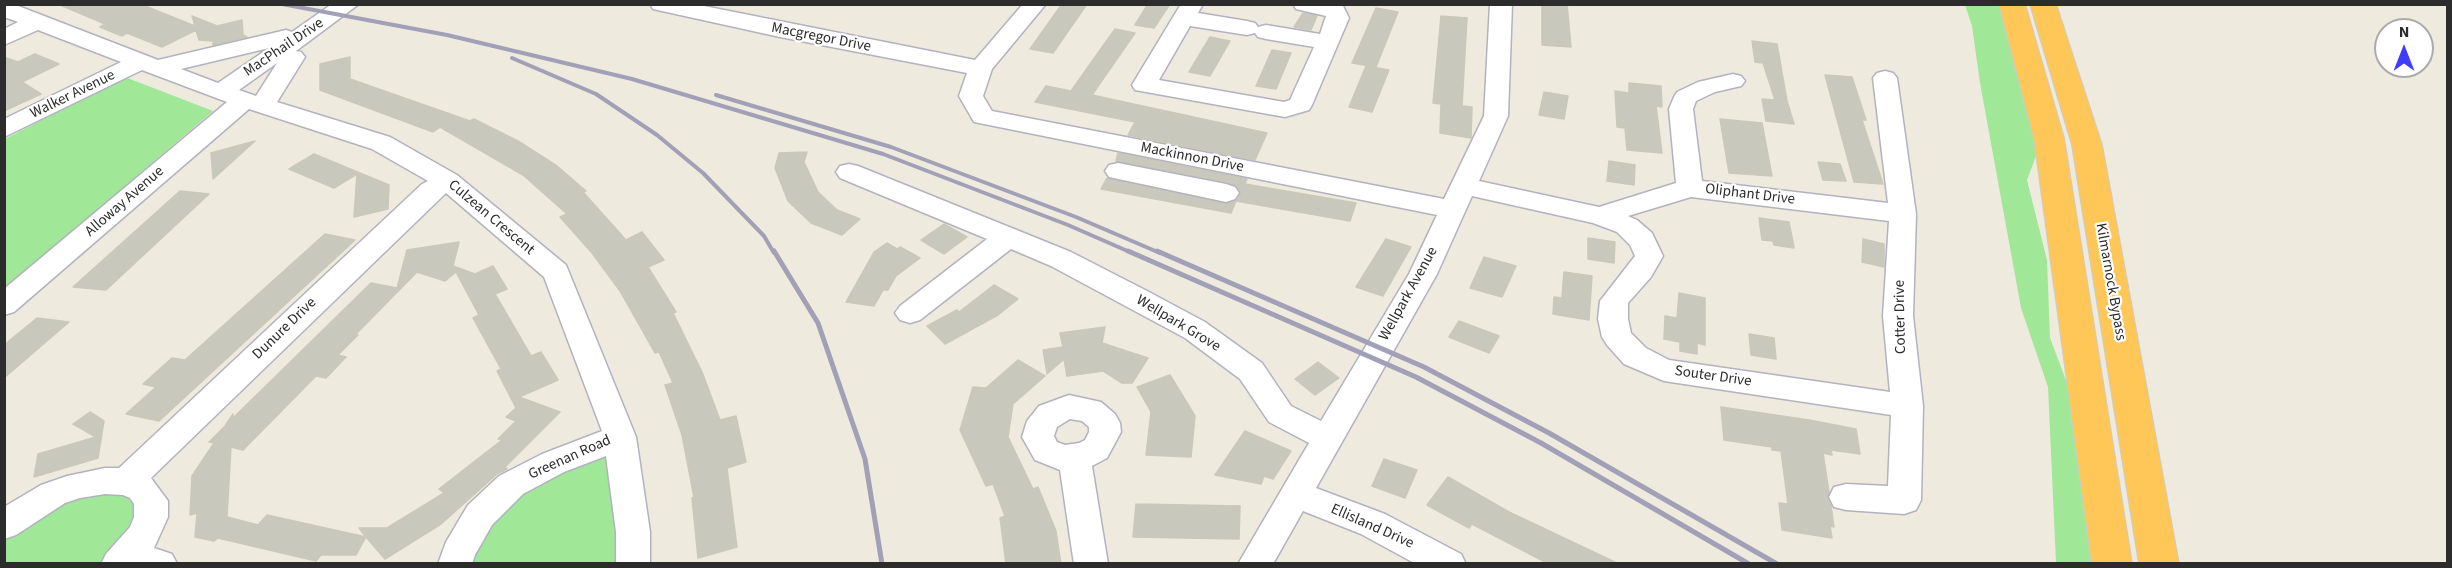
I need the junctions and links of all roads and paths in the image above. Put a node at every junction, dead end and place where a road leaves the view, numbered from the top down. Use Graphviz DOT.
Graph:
graph roads {
  1 [pos="348,4"];
  2 [pos="661,4"];
  3 [pos="751,4"];
  4 [pos="1035,4"];
  5 [pos="1304,4"];
  6 [pos="1501,4"];
  7 [pos="2012,4"];
  8 [pos="2043,4"];
  9 [pos="4,9"];
  10 [pos="1188,11"];
  11 [pos="733,20"];
  12 [pos="38,22"];
  13 [pos="4,38"];
  14 [pos="1327,42"];
  15 [pos="290,47"];
  16 [pos="149,64"];
  17 [pos="981,68"];
  18 [pos="1885,78"];
  19 [pos="1733,81"];
  20 [pos="220,92"];
  21 [pos="255,101"];
  22 [pos="4,129"];
  23 [pos="1183,156"];
  24 [pos="1118,171"];
  25 [pos="849,172"];
  26 [pos="448,181"];
  27 [pos="1171,182"];
  28 [pos="1690,188"];
  29 [pos="1226,193"];
  30 [pos="1458,197"];
  31 [pos="1903,214"];
  32 [pos="1600,216"];
  33 [pos="1008,237"];
  34 [pos="4,305"];
  35 [pos="910,313"];
  36 [pos="1907,406"];
  37 [pos="620,437"];
  38 [pos="1327,437"];
  39 [pos="1075,458"];
  40 [pos="126,482"];
  41 [pos="1295,494"];
  42 [pos="1846,497"];
  43 [pos="4,525"];
  44 [pos="123,559"];
  45 [pos="160,564"];
  46 [pos="455,564"];
  47 [pos="633,564"];
  48 [pos="1091,564"];
  49 [pos="1255,564"];
  50 [pos="1449,564"];
  51 [pos="2112,564"];
  52 [pos="2159,564"];
  1 -- 20 [label="street, MacPhail Drive"];
  2 -- 11 [label="street, Macgregor Drive"];
  3 -- 11 [label="street"];
  4 -- 17 [label="street"];
  5 -- 14 [label="street"];
  6 -- 30 [label="street, Wellpark Avenue"];
  7 -- 51 [label="highway"];
  8 -- 52 [label="highway, Kilmarnock Bypass"];
  9 -- 12 [label="street, Culzean Crescent"];
  10 -- 14 [label="street"];
  10 -- 14 [label="street"];
  11 -- 17 [label="street, Macgregor Drive"];
  12 -- 13 [label="street"];
  12 -- 16 [label="street, Culzean Crescent"];
  15 -- 16 [label="street, Walker Avenue"];
  15 -- 21 [label="street, Alloway Avenue"];
  16 -- 20 [label="street, Culzean Crescent"];
  16 -- 22 [label="street, Walker Avenue"];
  17 -- 23 [label="street, Mackinnon Drive"];
  18 -- 31 [label="street, Cotter Drive"];
  19 -- 28 [label="street"];
  20 -- 21 [label="street, Culzean Crescent"];
  21 -- 26 [label="street, Culzean Crescent"];
  21 -- 34 [label="street, Alloway Avenue"];
  23 -- 27 [label="street"];
  23 -- 30 [label="street, Mackinnon Drive"];
  24 -- 27 [label="street"];
  25 -- 33 [label="street, Wellpark Grove"];
  26 -- 37 [label="street, Culzean Crescent"];
  26 -- 40 [label="street, Dunure Drive"];
  27 -- 29 [label="street"];
  28 -- 31 [label="street, Oliphant Drive"];
  28 -- 32 [label="street, Oliphant Drive"];
  30 -- 32 [label="street, Mackinnon Drive"];
  30 -- 38 [label="street, Wellpark Avenue"];
  31 -- 36 [label="street, Cotter Drive"];
  32 -- 36 [label="street, Souter Drive"];
  33 -- 35 [label="street"];
  33 -- 38 [label="street, Wellpark Grove"];
  36 -- 42 [label="street, Cotter Drive"];
  37 -- 46 [label="street, Greenan Road"];
  37 -- 47 [label="street, Culzean Crescent"];
  38 -- 41 [label="street, Wellpark Avenue"];
  39 -- 48 [label="street"];
  40 -- 43 [label="street"];
  40 -- 44 [label="street"];
  41 -- 49 [label="street, Wellpark Avenue"];
  41 -- 50 [label="street, Ellisland Drive"];
  44 -- 45 [label="street"];
}
